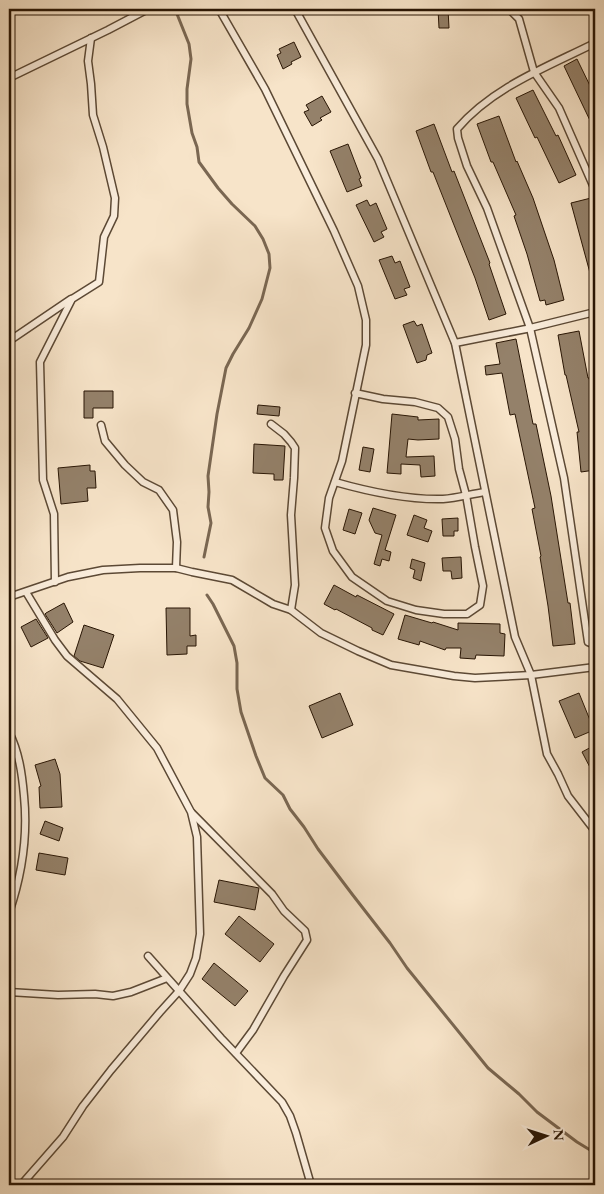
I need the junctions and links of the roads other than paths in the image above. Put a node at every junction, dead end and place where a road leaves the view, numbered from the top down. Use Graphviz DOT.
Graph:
graph roads {
  1 [pos="148,9"];
  2 [pos="219,9"];
  3 [pos="296,9"];
  4 [pos="509,9"];
  5 [pos="91,38"];
  6 [pos="595,43"];
  7 [pos="534,72"];
  8 [pos="9,78"];
  9 [pos="595,190"];
  10 [pos="72,299"];
  11 [pos="595,312"];
  12 [pos="530,328"];
  13 [pos="9,341"];
  14 [pos="455,342"];
  15 [pos="355,393"];
  16 [pos="271,424"];
  17 [pos="101,425"];
  18 [pos="335,482"];
  19 [pos="485,492"];
  20 [pos="466,495"];
  21 [pos="176,568"];
  22 [pos="55,582"];
  23 [pos="26,592"];
  24 [pos="9,597"];
  25 [pos="291,610"];
  26 [pos="595,645"];
  27 [pos="595,667"];
  28 [pos="531,675"];
  29 [pos="9,732"];
  30 [pos="191,812"];
  31 [pos="595,831"];
  32 [pos="9,913"];
  33 [pos="148,956"];
  34 [pos="167,978"];
  35 [pos="179,991"];
  36 [pos="9,992"];
  37 [pos="236,1053"];
  38 [pos="21,1185"];
  39 [pos="311,1185"];
  1 -- 5 [label="lane"];
  2 -- 15 [label="lane"];
  3 -- 14 [label="lane"];
  4 -- 7 [label="lane"];
  5 -- 8 [label="lane"];
  5 -- 10 [label="lane"];
  6 -- 7 [label="lane"];
  7 -- 9 [label="lane"];
  7 -- 12 [label="lane"];
  10 -- 13 [label="lane"];
  10 -- 22 [label="lane"];
  11 -- 12 [label="lane"];
  12 -- 14 [label="lane"];
  12 -- 26 [label="lane"];
  14 -- 19 [label="lane"];
  15 -- 18 [label="lane"];
  15 -- 20 [label="lane"];
  16 -- 25 [label="lane"];
  17 -- 21 [label="lane"];
  18 -- 20 [label="lane"];
  18 -- 20 [label="lane"];
  19 -- 20 [label="lane"];
  19 -- 28 [label="lane"];
  21 -- 22 [label="lane"];
  21 -- 25 [label="lane"];
  22 -- 23 [label="lane"];
  23 -- 24 [label="lane"];
  23 -- 30 [label="lane"];
  25 -- 28 [label="lane"];
  27 -- 28 [label="lane"];
  28 -- 31 [label="lane"];
  29 -- 32 [label="lane"];
  30 -- 35 [label="lane"];
  30 -- 37 [label="lane"];
  33 -- 34 [label="lane"];
  34 -- 35 [label="lane"];
  34 -- 36 [label="lane"];
  35 -- 37 [label="lane"];
  35 -- 38 [label="lane"];
  37 -- 39 [label="lane"];
}
